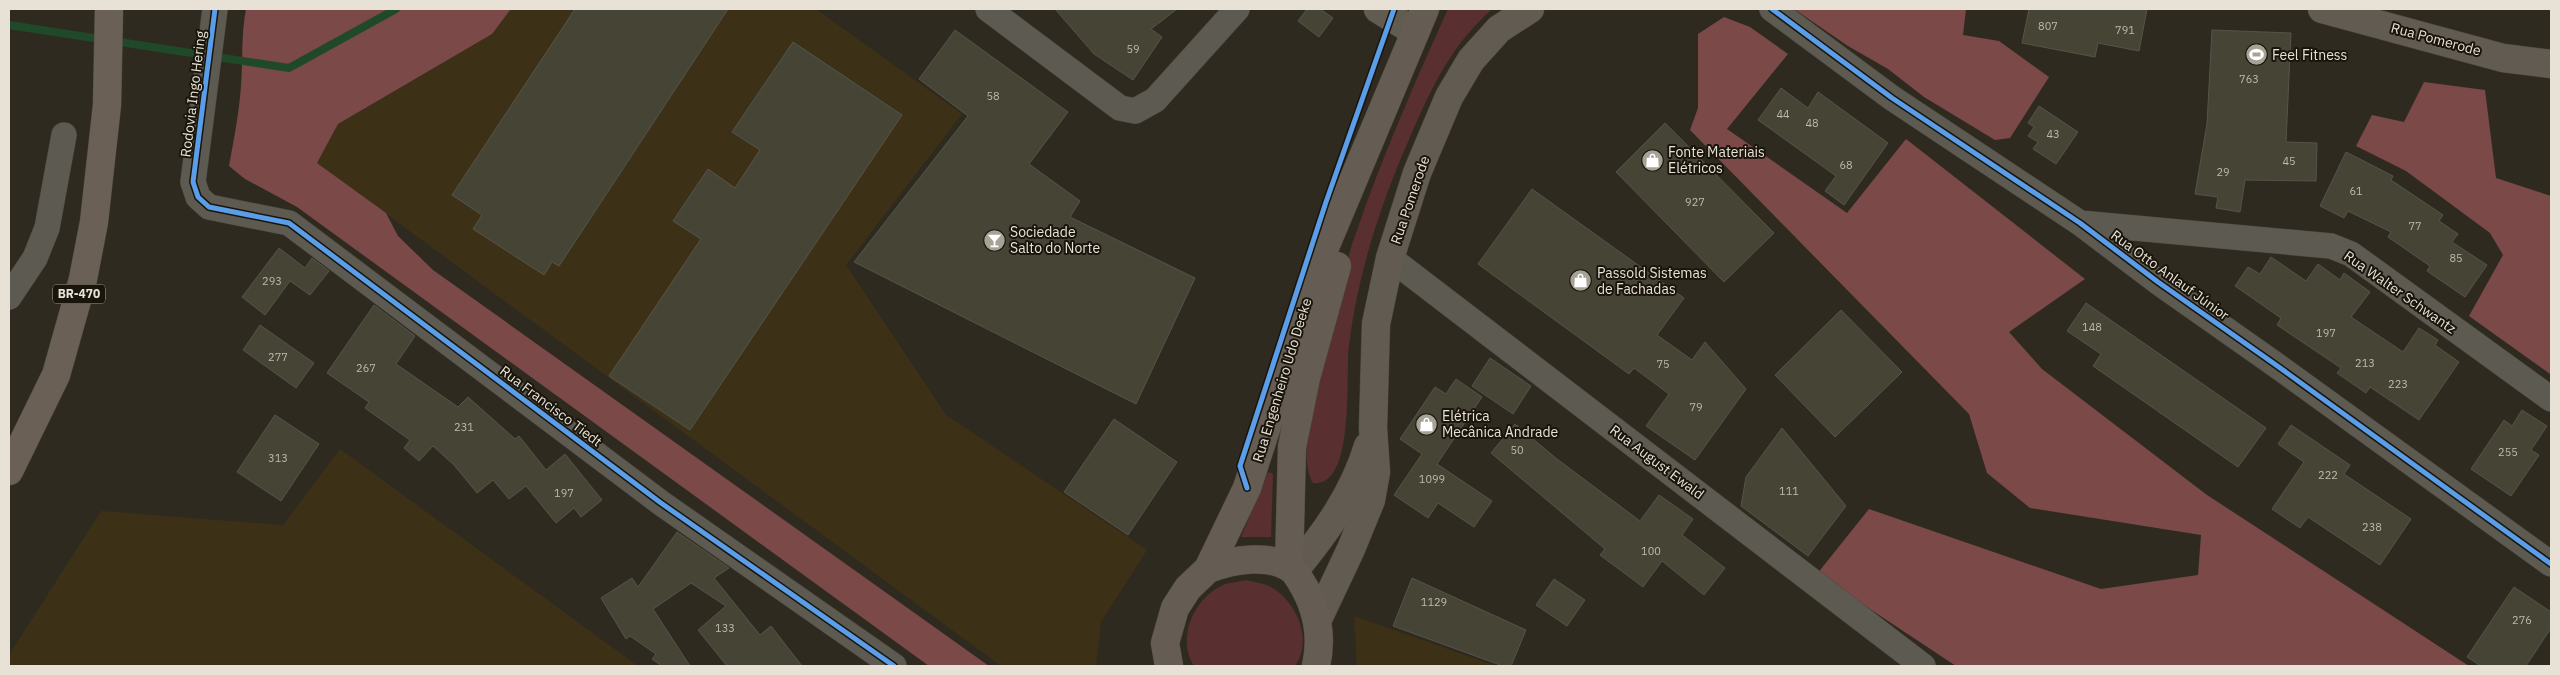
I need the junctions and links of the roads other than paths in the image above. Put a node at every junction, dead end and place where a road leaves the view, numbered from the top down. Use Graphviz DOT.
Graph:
graph roads {
  1 [pos="109,9"];
  2 [pos="215,9"];
  3 [pos="988,9"];
  4 [pos="1237,9"];
  5 [pos="1378,9"];
  6 [pos="1530,9"];
  7 [pos="1772,9"];
  8 [pos="2322,9"];
  9 [pos="1420,20"];
  10 [pos="2551,64"];
  11 [pos="64,135"];
  12 [pos="1370,142"];
  13 [pos="193,182"];
  14 [pos="2080,223"];
  15 [pos="1390,258"];
  16 [pos="9,297"];
  17 [pos="2551,399"];
  18 [pos="1373,428"];
  19 [pos="9,471"];
  20 [pos="2551,564"];
  21 [pos="1208,569"];
  22 [pos="1291,569"];
  23 [pos="1318,619"];
  24 [pos="1163,663"];
  25 [pos="894,666"];
  26 [pos="1316,666"];
  27 [pos="1923,666"];
  1 -- 19 [label="highway, BR-470"];
  2 -- 13 [label="street, Rodovia Ingo Hering"];
  3 -- 4 [label="street"];
  5 -- 9 [label="main road"];
  6 -- 15 [label="main road, Rua Pomerode"];
  7 -- 14 [label="street, Rua Otto Anlauf Júnior"];
  8 -- 10 [label="main road, Rua Pomerode"];
  9 -- 12 [label="main road, Rua Engenheiro Udo Deeke"];
  11 -- 16 [label="street"];
  12 -- 21 [label="main road, Rua Engenheiro Udo Deeke"];
  12 -- 22 [label="main road, Rua Engenheiro Udo Deeke"];
  13 -- 25 [label="street, Rua Francisco Tiedt"];
  14 -- 17 [label="street, Rua Walter Schwantz"];
  14 -- 20 [label="street, Rua Otto Anlauf Júnior"];
  15 -- 18 [label="main road, Rua Pomerode"];
  15 -- 27 [label="street, Rua August Ewald"];
  18 -- 22 [label="main road, Rua Pomerode"];
  18 -- 23 [label="main road, Rua Pomerode"];
  21 -- 22 [label="main road"];
  21 -- 24 [label="main road, Rua Engenheiro Udo Deeke"];
  22 -- 23 [label="main road"];
  23 -- 26 [label="main road"];
}
